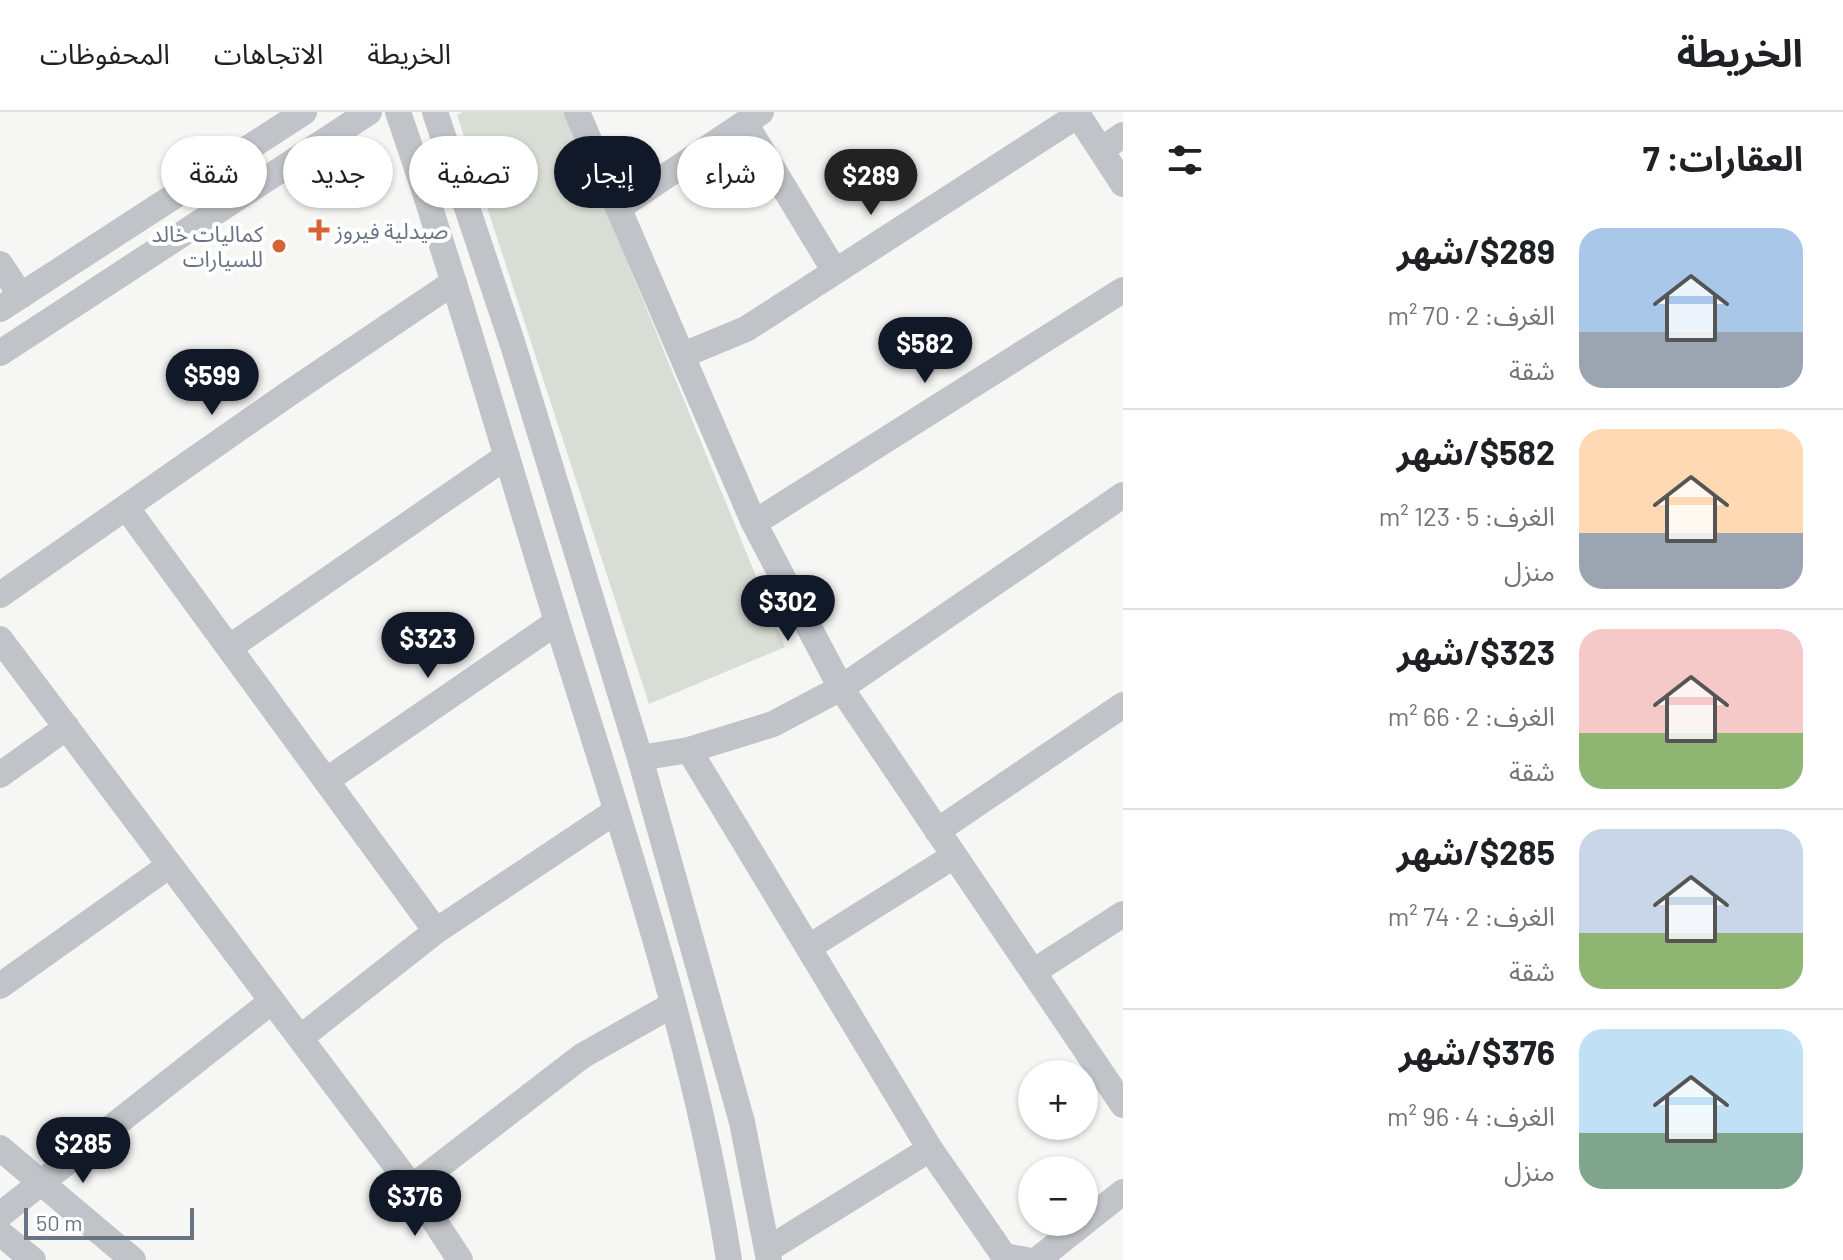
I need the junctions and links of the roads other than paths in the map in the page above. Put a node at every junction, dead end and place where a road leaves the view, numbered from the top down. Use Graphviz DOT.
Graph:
graph roads {
  1 [pos="304,112"];
  2 [pos="369,112"];
  3 [pos="398,112"];
  4 [pos="435,112"];
  5 [pos="577,112"];
  6 [pos="1077,114"];
  7 [pos="753,117"];
  8 [pos="1123,135"];
  9 [pos="588,136"];
  10 [pos="1101,150"];
  11 [pos="661,179"];
  12 [pos="1123,184"];
  13 [pos="620,208"];
  14 [pos="0,264"];
  15 [pos="834,270"];
  16 [pos="454,282"];
  17 [pos="1123,290"];
  18 [pos="11,302"];
  19 [pos="0,353"];
  20 [pos="683,355"];
  21 [pos="507,456"];
  22 [pos="1123,495"];
  23 [pos="126,507"];
  24 [pos="754,523"];
  25 [pos="0,595"];
  26 [pos="557,622"];
  27 [pos="0,639"];
  28 [pos="230,647"];
  29 [pos="841,688"];
  30 [pos="1123,705"];
  31 [pos="67,727"];
  32 [pos="689,750"];
  33 [pos="640,758"];
  34 [pos="0,775"];
  35 [pos="327,780"];
  36 [pos="616,811"];
  37 [pos="937,831"];
  38 [pos="954,856"];
  39 [pos="170,865"];
  40 [pos="1123,914"];
  41 [pos="436,931"];
  42 [pos="809,947"];
  43 [pos="1033,972"];
  44 [pos="0,986"];
  45 [pos="272,1001"];
  46 [pos="672,1005"];
  47 [pos="300,1038"];
  48 [pos="725,1059"];
  49 [pos="688,1062"];
  50 [pos="1123,1105"];
  51 [pos="0,1148"];
  52 [pos="930,1149"];
  53 [pos="40,1182"];
  54 [pos="412,1187"];
  55 [pos="1123,1192"];
  56 [pos="0,1215"];
  57 [pos="0,1233"];
  58 [pos="768,1255"];
  59 [pos="728,1259"];
  60 [pos="33,1260"];
  61 [pos="133,1260"];
  62 [pos="460,1260"];
  63 [pos="1027,1260"];
  64 [pos="1037,1260"];
  1 -- 18 [label="street"];
  2 -- 19 [label="street"];
  3 -- 16 [label="street"];
  4 -- 33 [label="street"];
  5 -- 9 [label="street"];
  6 -- 10 [label="street"];
  6 -- 15 [label="street"];
  7 -- 11 [label="street"];
  7 -- 15 [label="street"];
  8 -- 10 [label="street"];
  10 -- 12 [label="street"];
  13 -- 20 [label="street"];
  14 -- 18 [label="street"];
  15 -- 20 [label="street"];
  16 -- 21 [label="street"];
  16 -- 23 [label="street"];
  17 -- 24 [label="street"];
  20 -- 24 [label="street"];
  21 -- 26 [label="street"];
  21 -- 28 [label="street"];
  22 -- 29 [label="street"];
  23 -- 25 [label="street"];
  23 -- 28 [label="street"];
  24 -- 29 [label="street"];
  26 -- 35 [label="street"];
  26 -- 36 [label="street"];
  27 -- 31 [label="street"];
  28 -- 35 [label="street"];
  29 -- 32 [label="street"];
  29 -- 37 [label="street"];
  30 -- 37 [label="street"];
  31 -- 34 [label="street"];
  31 -- 39 [label="street"];
  32 -- 33 [label="street"];
  32 -- 42 [label="street"];
  33 -- 48 [label="street"];
  35 -- 41 [label="street"];
  36 -- 41 [label="street"];
  36 -- 46 [label="street"];
  37 -- 38 [label="street"];
  38 -- 42 [label="street"];
  38 -- 43 [label="street"];
  39 -- 44 [label="street"];
  39 -- 45 [label="street"];
  40 -- 43 [label="street"];
  41 -- 47 [label="street"];
  42 -- 52 [label="street"];
  43 -- 50 [label="street"];
  45 -- 47 [label="street"];
  45 -- 53 [label="street"];
  46 -- 49 [label="street"];
  46 -- 54 [label="street"];
  47 -- 54 [label="street"];
  48 -- 49 [label="street"];
  48 -- 58 [label="street"];
  49 -- 59 [label="street"];
  51 -- 53 [label="street"];
  52 -- 58 [label="street"];
  52 -- 63 [label="street"];
  53 -- 56 [label="street"];
  53 -- 61 [label="street"];
  54 -- 62 [label="street"];
  55 -- 64 [label="street"];
  57 -- 60 [label="street"];
}
